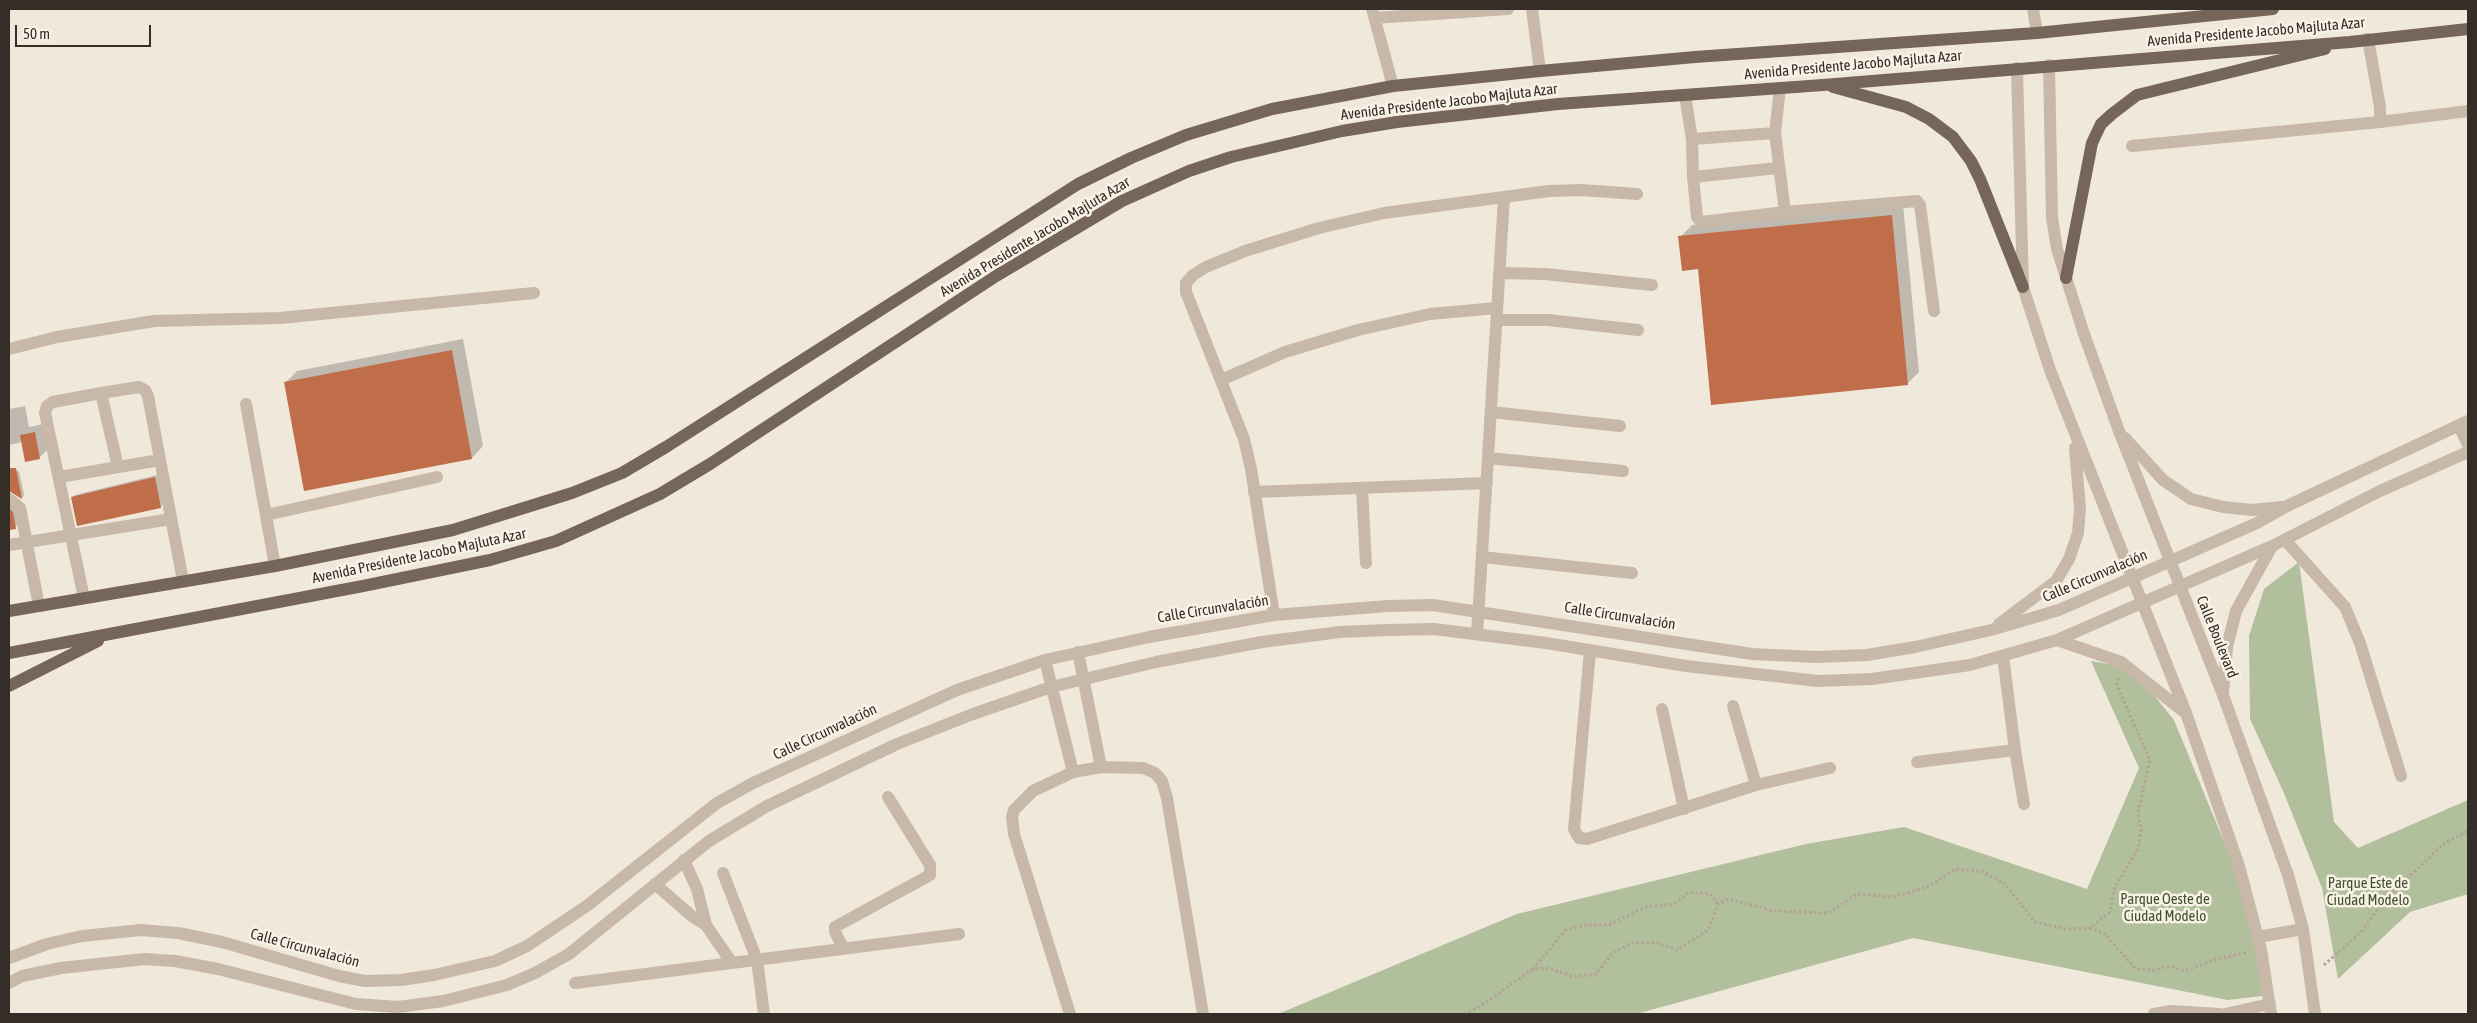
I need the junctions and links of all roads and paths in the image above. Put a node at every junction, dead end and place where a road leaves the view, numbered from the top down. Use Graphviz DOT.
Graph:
graph roads {
  1 [pos="1508,9"];
  2 [pos="1532,9"];
  3 [pos="2033,9"];
  4 [pos="2273,9"];
  5 [pos="2250,10"];
  6 [pos="1374,14"];
  7 [pos="2468,29"];
  8 [pos="2037,33"];
  9 [pos="2368,40"];
  10 [pos="2350,42"];
  11 [pos="2049,65"];
  12 [pos="2017,68"];
  13 [pos="1540,71"];
  14 [pos="1823,85"];
  15 [pos="1393,86"];
  16 [pos="1780,88"];
  17 [pos="1685,95"];
  18 [pos="2468,111"];
  19 [pos="2380,122"];
  20 [pos="1775,133"];
  21 [pos="1692,139"];
  22 [pos="2132,146"];
  23 [pos="1778,168"];
  24 [pos="1693,176"];
  25 [pos="1637,194"];
  26 [pos="1504,198"];
  27 [pos="1785,212"];
  28 [pos="1499,274"];
  29 [pos="2066,278"];
  30 [pos="1652,284"];
  31 [pos="2023,287"];
  32 [pos="534,292"];
  33 [pos="1934,311"];
  34 [pos="1497,314"];
  35 [pos="1638,330"];
  36 [pos="9,349"];
  37 [pos="1221,380"];
  38 [pos="101,393"];
  39 [pos="246,404"];
  40 [pos="1491,412"];
  41 [pos="2464,423"];
  42 [pos="1620,426"];
  43 [pos="2073,431"];
  44 [pos="2119,431"];
  45 [pos="2468,445"];
  46 [pos="2468,452"];
  47 [pos="1488,458"];
  48 [pos="160,460"];
  49 [pos="118,467"];
  50 [pos="1623,471"];
  51 [pos="60,476"];
  52 [pos="437,477"];
  53 [pos="1487,483"];
  54 [pos="1362,488"];
  55 [pos="1254,492"];
  56 [pos="9,499"];
  57 [pos="2287,506"];
  58 [pos="266,515"];
  59 [pos="171,519"];
  60 [pos="72,536"];
  61 [pos="2285,540"];
  62 [pos="26,543"];
  63 [pos="9,545"];
  64 [pos="2272,546"];
  65 [pos="1482,556"];
  66 [pos="2170,562"];
  67 [pos="1366,563"];
  68 [pos="275,566"];
  69 [pos="1632,573"];
  70 [pos="2132,578"];
  71 [pos="183,581"];
  72 [pos="2180,587"];
  73 [pos="84,598"];
  74 [pos="2142,603"];
  75 [pos="39,606"];
  76 [pos="9,611"];
  77 [pos="1479,611"];
  78 [pos="1274,615"];
  79 [pos="1991,630"];
  80 [pos="115,633"];
  81 [pos="1477,634"];
  82 [pos="2057,640"];
  83 [pos="1590,651"];
  84 [pos="1078,652"];
  85 [pos="9,653"];
  86 [pos="2004,656"];
  87 [pos="1046,660"];
  88 [pos="2121,662"];
  89 [pos="1084,680"];
  90 [pos="9,686"];
  91 [pos="1051,687"];
  92 [pos="2222,695"];
  93 [pos="1733,706"];
  94 [pos="1662,709"];
  95 [pos="2186,713"];
  96 [pos="2015,750"];
  97 [pos="1917,762"];
  98 [pos="1101,767"];
  99 [pos="1830,768"];
  100 [pos="1073,772"];
  101 [pos="2401,776"];
  102 [pos="1756,785"];
  103 [pos="888,797"];
  104 [pos="2024,804"];
  105 [pos="1684,809"];
  106 [pos="2468,831"];
  107 [pos="684,860"];
  108 [pos="723,873"];
  109 [pos="655,884"];
  110 [pos="1718,904"];
  111 [pos="706,925"];
  112 [pos="2090,928"];
  113 [pos="2303,929"];
  114 [pos="959,934"];
  115 [pos="2260,943"];
  116 [pos="844,949"];
  117 [pos="10,954"];
  118 [pos="757,960"];
  119 [pos="732,963"];
  120 [pos="1533,969"];
  121 [pos="22,976"];
  122 [pos="2310,977"];
  123 [pos="9,983"];
  124 [pos="575,983"];
  125 [pos="2270,1009"];
  126 [pos="764,1014"];
  127 [pos="1070,1014"];
  128 [pos="1203,1014"];
  129 [pos="1464,1014"];
  130 [pos="2154,1014"];
  131 [pos="2220,1014"];
  132 [pos="2225,1014"];
  133 [pos="2315,1014"];
  1 -- 6 [label="street"];
  2 -- 13 [label="street"];
  3 -- 8 [label="street"];
  4 -- 5 [label="main road, Avenida Presidente Jacobo Majluta Azar"];
  5 -- 8 [label="main road, Avenida Presidente Jacobo Majluta Azar"];
  6 -- 15 [label="street"];
  7 -- 9 [label="main road, Avenida Presidente Jacobo Majluta Azar"];
  8 -- 13 [label="main road, Avenida Presidente Jacobo Majluta Azar"];
  9 -- 10 [label="main road, Avenida Presidente Jacobo Majluta Azar"];
  9 -- 19 [label="street"];
  10 -- 11 [label="main road, Avenida Presidente Jacobo Majluta Azar"];
  10 -- 29 [label="main road"];
  11 -- 12 [label="main road, Avenida Presidente Jacobo Majluta Azar"];
  11 -- 29 [label="street, Calle Boulevard"];
  12 -- 14 [label="main road, Avenida Presidente Jacobo Majluta Azar"];
  12 -- 31 [label="street"];
  13 -- 15 [label="main road, Avenida Presidente Jacobo Majluta Azar"];
  14 -- 16 [label="main road, Avenida Presidente Jacobo Majluta Azar"];
  14 -- 31 [label="main road"];
  15 -- 68 [label="main road, Avenida Presidente Jacobo Majluta Azar"];
  16 -- 17 [label="main road, Avenida Presidente Jacobo Majluta Azar"];
  16 -- 20 [label="street"];
  17 -- 21 [label="street"];
  17 -- 80 [label="main road, Avenida Presidente Jacobo Majluta Azar"];
  18 -- 19 [label="street"];
  19 -- 22 [label="street"];
  20 -- 21 [label="street"];
  20 -- 23 [label="street"];
  21 -- 24 [label="street"];
  23 -- 24 [label="street"];
  23 -- 27 [label="street"];
  24 -- 27 [label="street"];
  25 -- 26 [label="street"];
  26 -- 28 [label="street"];
  26 -- 37 [label="street"];
  27 -- 33 [label="street"];
  28 -- 30 [label="street"];
  28 -- 34 [label="street"];
  29 -- 44 [label="street, Calle Boulevard"];
  31 -- 43 [label="street"];
  32 -- 36 [label="street"];
  34 -- 35 [label="street"];
  34 -- 37 [label="street"];
  34 -- 40 [label="street"];
  37 -- 55 [label="street"];
  38 -- 48 [label="street"];
  38 -- 49 [label="street"];
  38 -- 51 [label="street"];
  39 -- 58 [label="street"];
  40 -- 42 [label="street"];
  40 -- 47 [label="street"];
  41 -- 45 [label="street"];
  41 -- 57 [label="street, Calle Circunvalación"];
  43 -- 70 [label="street"];
  43 -- 79 [label="street"];
  44 -- 57 [label="street"];
  44 -- 66 [label="street, Calle Boulevard"];
  46 -- 61 [label="street"];
  47 -- 50 [label="street"];
  47 -- 53 [label="street"];
  48 -- 49 [label="street"];
  48 -- 59 [label="street"];
  49 -- 51 [label="street"];
  51 -- 60 [label="street"];
  52 -- 58 [label="street"];
  53 -- 54 [label="street"];
  53 -- 65 [label="street"];
  54 -- 55 [label="street"];
  54 -- 67 [label="street"];
  55 -- 78 [label="street"];
  56 -- 62 [label="street"];
  57 -- 66 [label="street, Calle Circunvalación"];
  58 -- 68 [label="street"];
  59 -- 60 [label="street"];
  59 -- 71 [label="street"];
  60 -- 62 [label="street"];
  60 -- 73 [label="street"];
  61 -- 64 [label="street"];
  61 -- 101 [label="street"];
  62 -- 63 [label="street"];
  62 -- 75 [label="street"];
  64 -- 72 [label="street"];
  64 -- 92 [label="street"];
  65 -- 69 [label="street"];
  65 -- 77 [label="street"];
  66 -- 70 [label="street, Calle Circunvalación"];
  66 -- 72 [label="street, Calle Boulevard"];
  68 -- 71 [label="main road, Avenida Presidente Jacobo Majluta Azar"];
  70 -- 74 [label="street"];
  70 -- 79 [label="street, Calle Circunvalación"];
  71 -- 73 [label="main road, Avenida Presidente Jacobo Majluta Azar"];
  72 -- 74 [label="street"];
  72 -- 92 [label="street, Calle Boulevard"];
  73 -- 75 [label="main road, Avenida Presidente Jacobo Majluta Azar"];
  74 -- 82 [label="street"];
  74 -- 95 [label="street"];
  75 -- 76 [label="main road, Avenida Presidente Jacobo Majluta Azar"];
  77 -- 78 [label="street, Calle Circunvalación"];
  77 -- 79 [label="street, Calle Circunvalación"];
  77 -- 81 [label="street"];
  78 -- 84 [label="street, Calle Circunvalación"];
  80 -- 85 [label="main road, Avenida Presidente Jacobo Majluta Azar"];
  80 -- 90 [label="main road"];
  81 -- 83 [label="street"];
  81 -- 89 [label="street"];
  82 -- 86 [label="street"];
  82 -- 88 [label="street"];
  83 -- 86 [label="street"];
  83 -- 105 [label="street"];
  84 -- 87 [label="street, Calle Circunvalación"];
  84 -- 89 [label="street"];
  86 -- 96 [label="street"];
  87 -- 91 [label="street"];
  87 -- 117 [label="street, Calle Circunvalación"];
  88 -- 95 [label="street"];
  88 -- 112 [label="path"];
  89 -- 91 [label="street"];
  89 -- 98 [label="street"];
  91 -- 100 [label="street"];
  91 -- 107 [label="street"];
  92 -- 113 [label="street, Calle Boulevard"];
  93 -- 102 [label="street"];
  94 -- 105 [label="street"];
  95 -- 115 [label="street"];
  96 -- 97 [label="street"];
  96 -- 104 [label="street"];
  98 -- 100 [label="street"];
  98 -- 128 [label="street"];
  99 -- 102 [label="street"];
  100 -- 127 [label="street"];
  102 -- 105 [label="street"];
  103 -- 116 [label="street"];
  106 -- 122 [label="path"];
  107 -- 109 [label="street"];
  107 -- 111 [label="street"];
  108 -- 118 [label="street"];
  109 -- 111 [label="street"];
  109 -- 121 [label="street"];
  110 -- 112 [label="path"];
  110 -- 120 [label="path"];
  110 -- 120 [label="path"];
  111 -- 119 [label="street"];
  112 -- 115 [label="path"];
  113 -- 115 [label="street"];
  113 -- 122 [label="street, Calle Boulevard"];
  114 -- 116 [label="street"];
  115 -- 125 [label="street"];
  116 -- 118 [label="street"];
  117 -- 121 [label="street"];
  118 -- 119 [label="street"];
  118 -- 126 [label="street"];
  119 -- 124 [label="street"];
  120 -- 129 [label="path"];
  121 -- 123 [label="street"];
  122 -- 133 [label="street, Calle Boulevard"];
  125 -- 132 [label="street"];
  130 -- 131 [label="street"];
}
